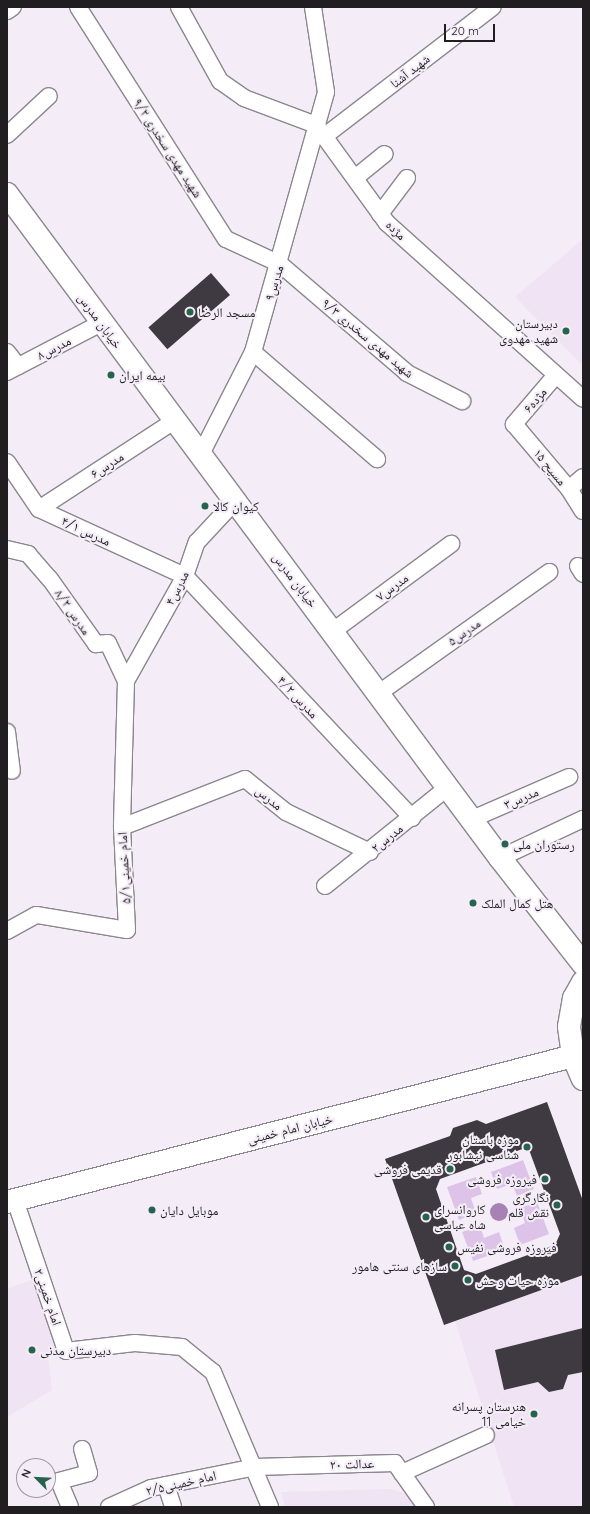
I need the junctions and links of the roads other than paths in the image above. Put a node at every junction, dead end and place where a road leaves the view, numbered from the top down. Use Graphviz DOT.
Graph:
graph roads {
  1 [pos="13,7"];
  2 [pos="78,7"];
  3 [pos="180,7"];
  4 [pos="313,7"];
  5 [pos="493,7"];
  6 [pos="7,11"];
  7 [pos="49,96"];
  8 [pos="321,130"];
  9 [pos="7,135"];
  10 [pos="385,154"];
  11 [pos="356,178"];
  12 [pos="407,178"];
  13 [pos="7,194"];
  14 [pos="380,214"];
  15 [pos="280,264"];
  16 [pos="101,323"];
  17 [pos="7,352"];
  18 [pos="253,352"];
  19 [pos="13,369"];
  20 [pos="556,375"];
  21 [pos="583,399"];
  22 [pos="462,401"];
  23 [pos="174,421"];
  24 [pos="514,424"];
  25 [pos="200,456"];
  26 [pos="377,459"];
  27 [pos="7,462"];
  28 [pos="583,477"];
  29 [pos="569,489"];
  30 [pos="236,500"];
  31 [pos="39,509"];
  32 [pos="583,511"];
  33 [pos="451,544"];
  34 [pos="7,548"];
  35 [pos="549,572"];
  36 [pos="184,576"];
  37 [pos="333,631"];
  38 [pos="126,682"];
  39 [pos="379,693"];
  40 [pos="7,732"];
  41 [pos="12,771"];
  42 [pos="569,777"];
  43 [pos="447,788"];
  44 [pos="412,818"];
  45 [pos="472,819"];
  46 [pos="583,819"];
  47 [pos="122,827"];
  48 [pos="370,852"];
  49 [pos="500,858"];
  50 [pos="325,886"];
  51 [pos="7,930"];
  52 [pos="583,964"];
  53 [pos="583,982"];
  54 [pos="573,1056"];
  55 [pos="583,1079"];
  56 [pos="11,1201"];
  57 [pos="486,1435"];
  58 [pos="82,1449"];
  59 [pos="255,1467"];
  60 [pos="402,1473"];
  61 [pos="166,1485"];
  62 [pos="70,1507"];
  63 [pos="109,1507"];
  64 [pos="173,1507"];
  65 [pos="270,1507"];
  66 [pos="426,1507"];
  1 -- 6 [label="street"];
  2 -- 15 [label="street, شهید مهدی سخدری ۹/۲"];
  3 -- 8 [label="street"];
  4 -- 8 [label="street"];
  5 -- 8 [label="street, شهبد آشنا"];
  7 -- 9 [label="street"];
  8 -- 11 [label="street, مژده"];
  8 -- 15 [label="street, مدرس۹"];
  10 -- 11 [label="street"];
  11 -- 14 [label="street, مژده"];
  12 -- 14 [label="street"];
  13 -- 16 [label="main road, خیابان مدرس"];
  14 -- 20 [label="street, مژده"];
  15 -- 18 [label="street, مدرس۹"];
  15 -- 22 [label="street, شهید مهدی سخدری ۹/۳"];
  16 -- 19 [label="street, مدرس۸"];
  16 -- 23 [label="main road, خیابان مدرس"];
  17 -- 19 [label="street"];
  18 -- 25 [label="street, مدرس۹"];
  18 -- 26 [label="street"];
  20 -- 21 [label="street, مژده"];
  20 -- 24 [label="street, مژده۶"];
  23 -- 25 [label="main road, خیابان مدرس"];
  23 -- 31 [label="street, مدرس۶"];
  24 -- 29 [label="street, مسیح ۱۵"];
  25 -- 30 [label="main road, خیابان مدرس"];
  27 -- 31 [label="street"];
  28 -- 29 [label="street"];
  29 -- 32 [label="street, مسیح ۱۵"];
  30 -- 36 [label="street, مدرس۴"];
  30 -- 37 [label="main road, خیابان مدرس"];
  31 -- 36 [label="street, مدرس ۴/۱"];
  33 -- 37 [label="street, مدرس۷"];
  34 -- 38 [label="street, مدرس ۸/۲"];
  35 -- 39 [label="street, مدرس۵"];
  36 -- 38 [label="street, مدرس۴"];
  36 -- 44 [label="street, مدرس ۴/۲"];
  37 -- 39 [label="main road, خیابان مدرس"];
  38 -- 47 [label="street, امام خمینی۵/۱"];
  39 -- 43 [label="main road, خیابان مدرس"];
  40 -- 41 [label="street"];
  42 -- 45 [label="street, مدرس۳"];
  43 -- 44 [label="street, مدرس۲"];
  43 -- 45 [label="main road, خیابان مدرس"];
  44 -- 48 [label="street, مدرس۲"];
  45 -- 49 [label="main road, خیابان مدرس"];
  46 -- 49 [label="street"];
  47 -- 48 [label="street, مدرس"];
  47 -- 51 [label="street, امام خمینی۵/۱"];
  48 -- 50 [label="street, مدرس۲"];
  49 -- 52 [label="main road, خیابان مدرس"];
  53 -- 54 [label="main road"];
  54 -- 55 [label="main road"];
  54 -- 56 [label="main road, خیابان امام خمینی"];
  56 -- 59 [label="street, امام خمینی۲"];
  57 -- 60 [label="street"];
  58 -- 62 [label="street"];
  59 -- 60 [label="street, عدالت ۲۰"];
  59 -- 61 [label="street, امام خمینی۲/۵"];
  59 -- 65 [label="street"];
  60 -- 66 [label="street, عدالت ۲۰"];
  61 -- 63 [label="street, امام خمینی۲/۵"];
  61 -- 64 [label="street"];
}
